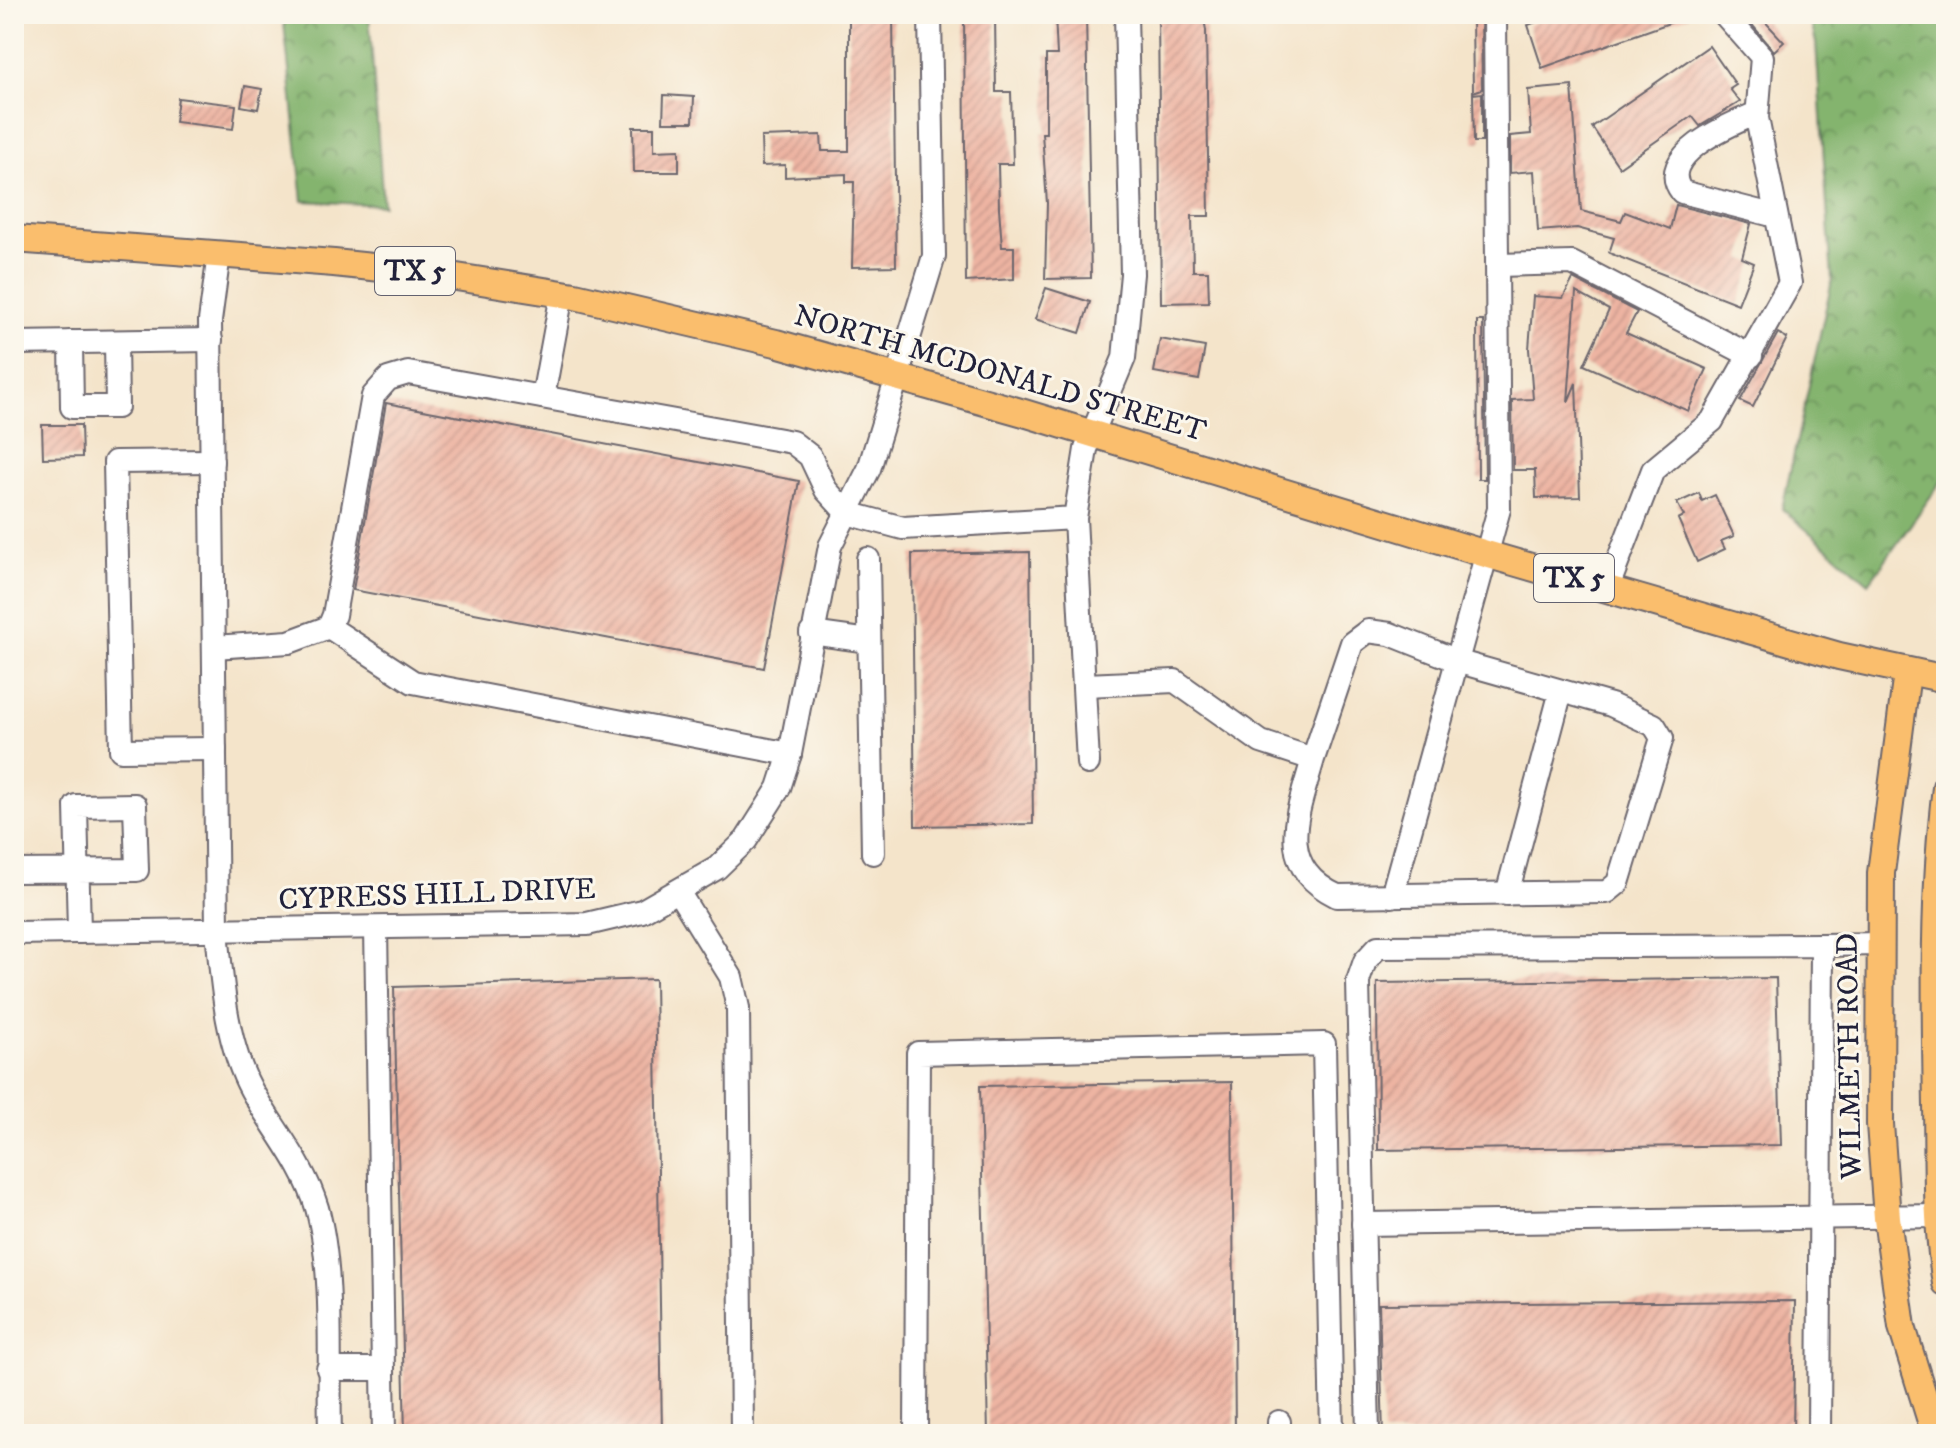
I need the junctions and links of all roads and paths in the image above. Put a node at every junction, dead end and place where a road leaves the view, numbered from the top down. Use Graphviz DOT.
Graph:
graph roads {
  1 [pos="930,14"];
  2 [pos="1126,14"];
  3 [pos="1495,14"];
  4 [pos="1724,14"];
  5 [pos="1757,113"];
  6 [pos="1776,216"];
  7 [pos="14,239"];
  8 [pos="219,254"];
  9 [pos="1498,265"];
  10 [pos="562,294"];
  11 [pos="211,340"];
  12 [pos="71,342"];
  13 [pos="116,342"];
  14 [pos="14,343"];
  15 [pos="1751,356"];
  16 [pos="896,377"];
  17 [pos="543,397"];
  18 [pos="1091,433"];
  19 [pos="212,461"];
  20 [pos="847,513"];
  21 [pos="1075,518"];
  22 [pos="1486,554"];
  23 [pos="868,559"];
  24 [pos="1608,587"];
  25 [pos="329,627"];
  26 [pos="811,633"];
  27 [pos="869,641"];
  28 [pos="214,647"];
  29 [pos="1457,661"];
  30 [pos="1907,673"];
  31 [pos="1946,679"];
  32 [pos="1086,685"];
  33 [pos="1561,691"];
  34 [pos="215,749"];
  35 [pos="790,754"];
  36 [pos="1313,759"];
  37 [pos="1088,763"];
  38 [pos="1946,787"];
  39 [pos="873,853"];
  40 [pos="14,871"];
  41 [pos="679,893"];
  42 [pos="1507,894"];
  43 [pos="1392,896"];
  44 [pos="376,928"];
  45 [pos="217,930"];
  46 [pos="79,932"];
  47 [pos="14,933"];
  48 [pos="1879,944"];
  49 [pos="1822,945"];
  50 [pos="1359,1043"];
  51 [pos="1324,1044"];
  52 [pos="1939,1216"];
  53 [pos="1887,1218"];
  54 [pos="1821,1219"];
  55 [pos="1363,1224"];
  56 [pos="1946,1283"];
  57 [pos="328,1369"];
  58 [pos="383,1369"];
  59 [pos="330,1434"];
  60 [pos="384,1434"];
  61 [pos="742,1434"];
  62 [pos="916,1434"];
  63 [pos="1332,1434"];
  64 [pos="1368,1434"];
  65 [pos="1819,1434"];
  66 [pos="1935,1434"];
  1 -- 16 [label="street, CYPRESS HILL DRIVE"];
  2 -- 18 [label="street"];
  3 -- 9 [label="street"];
  4 -- 5 [label="street"];
  5 -- 6 [label="street"];
  5 -- 6 [label="street"];
  6 -- 15 [label="street"];
  7 -- 8 [label="main road, NORTH MCDONALD STREET / TX 5"];
  8 -- 10 [label="main road, NORTH MCDONALD STREET / TX 5"];
  8 -- 11 [label="street"];
  9 -- 15 [label="street"];
  9 -- 22 [label="street"];
  10 -- 16 [label="main road, NORTH MCDONALD STREET / TX 5"];
  10 -- 17 [label="street"];
  11 -- 13 [label="street"];
  11 -- 19 [label="street"];
  12 -- 13 [label="street"];
  12 -- 13 [label="street"];
  12 -- 14 [label="street"];
  15 -- 24 [label="street"];
  16 -- 18 [label="main road, NORTH MCDONALD STREET / TX 5"];
  16 -- 20 [label="street, CYPRESS HILL DRIVE"];
  17 -- 20 [label="street"];
  17 -- 25 [label="street"];
  18 -- 21 [label="street"];
  18 -- 22 [label="main road, NORTH MCDONALD STREET / TX 5"];
  19 -- 28 [label="street"];
  19 -- 34 [label="street"];
  20 -- 21 [label="street"];
  20 -- 26 [label="street, CYPRESS HILL DRIVE"];
  21 -- 32 [label="street"];
  22 -- 24 [label="main road, NORTH MCDONALD STREET / TX 5"];
  22 -- 29 [label="street"];
  23 -- 27 [label="street"];
  24 -- 30 [label="main road, NORTH MCDONALD STREET / TX 5"];
  25 -- 28 [label="street"];
  25 -- 35 [label="street"];
  26 -- 27 [label="street"];
  26 -- 35 [label="street, CYPRESS HILL DRIVE"];
  27 -- 39 [label="street"];
  28 -- 34 [label="street"];
  29 -- 33 [label="street"];
  29 -- 36 [label="street"];
  29 -- 43 [label="street"];
  30 -- 31 [label="main road, NORTH MCDONALD STREET / TX 5"];
  30 -- 48 [label="main road, WILMETH ROAD"];
  32 -- 36 [label="street"];
  32 -- 37 [label="street"];
  33 -- 42 [label="street"];
  33 -- 42 [label="street"];
  34 -- 45 [label="street"];
  35 -- 41 [label="street, CYPRESS HILL DRIVE"];
  36 -- 43 [label="street"];
  38 -- 52 [label="main road"];
  40 -- 46 [label="street"];
  41 -- 44 [label="street, CYPRESS HILL DRIVE"];
  41 -- 61 [label="street"];
  42 -- 43 [label="street"];
  44 -- 45 [label="street, CYPRESS HILL DRIVE"];
  44 -- 58 [label="street"];
  45 -- 46 [label="street, CYPRESS HILL DRIVE"];
  45 -- 57 [label="street"];
  46 -- 47 [label="street, CYPRESS HILL DRIVE"];
  48 -- 49 [label="street"];
  48 -- 53 [label="main road, WILMETH ROAD"];
  49 -- 50 [label="street"];
  49 -- 54 [label="street"];
  50 -- 51 [label="street"];
  50 -- 55 [label="street"];
  51 -- 62 [label="street"];
  51 -- 63 [label="street"];
  52 -- 53 [label="street"];
  52 -- 56 [label="main road"];
  53 -- 54 [label="street"];
  53 -- 66 [label="main road, WILMETH ROAD"];
  54 -- 55 [label="street"];
  54 -- 65 [label="street"];
  55 -- 64 [label="street"];
  57 -- 58 [label="street"];
  57 -- 59 [label="street"];
  58 -- 60 [label="street"];
}
